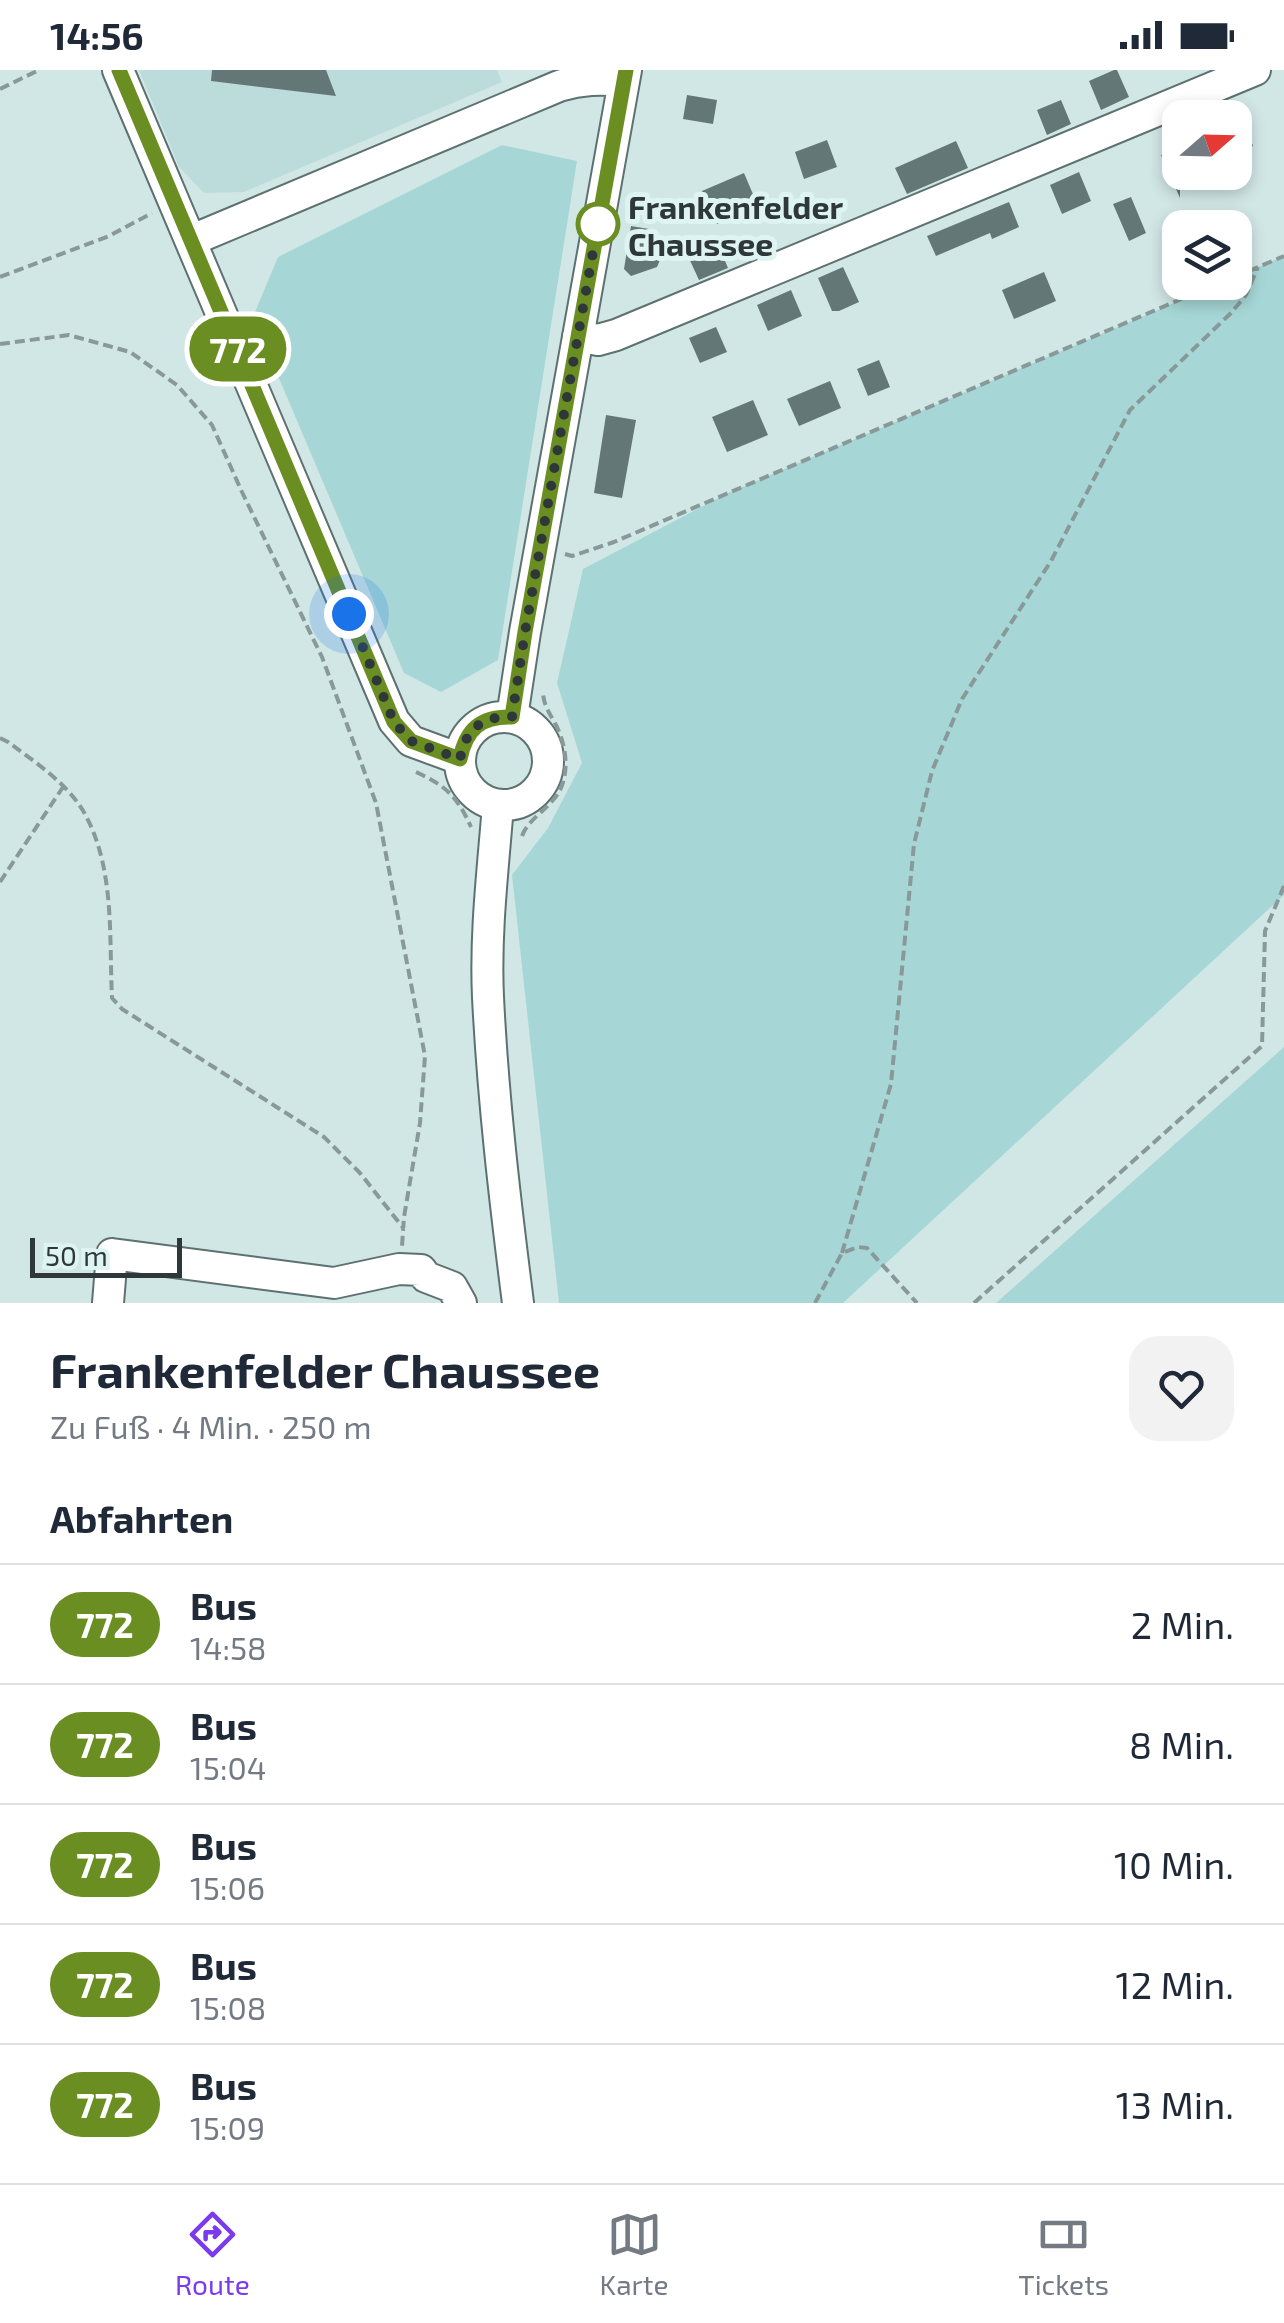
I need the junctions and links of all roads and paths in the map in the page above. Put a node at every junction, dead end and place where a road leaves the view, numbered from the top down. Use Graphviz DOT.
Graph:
graph roads {
  1 [pos="39,70"];
  2 [pos="118,70"];
  3 [pos="1255,70"];
  4 [pos="625,76"];
  5 [pos="0,89"];
  6 [pos="174,199"];
  7 [pos="192,240"];
  8 [pos="1284,256"];
  9 [pos="1258,267"];
  10 [pos="1252,269"];
  11 [pos="0,278"];
  12 [pos="1179,300"];
  13 [pos="578,336"];
  14 [pos="0,344"];
  15 [pos="540,549"];
  16 [pos="512,717"];
  17 [pos="0,738"];
  18 [pos="460,759"];
  19 [pos="63,787"];
  20 [pos="498,805"];
  21 [pos="0,882"];
  22 [pos="1284,886"];
  23 [pos="404,1230"];
  24 [pos="842,1253"];
  25 [pos="400,1268"];
  26 [pos="332,1293"];
  27 [pos="108,1303"];
  28 [pos="461,1303"];
  29 [pos="518,1303"];
  30 [pos="815,1303"];
  31 [pos="917,1303"];
  32 [pos="974,1303"];
  1 -- 5 [label="path"];
  2 -- 6 [label="street"];
  3 -- 13 [label="street"];
  4 -- 7 [label="street"];
  4 -- 13 [label="street"];
  6 -- 7 [label="street"];
  6 -- 11 [label="path"];
  7 -- 18 [label="street"];
  8 -- 9 [label="path"];
  9 -- 10 [label="path"];
  9 -- 24 [label="path"];
  12 -- 15 [label="path"];
  13 -- 15 [label="street"];
  14 -- 23 [label="path"];
  15 -- 16 [label="street"];
  16 -- 18 [label="street"];
  16 -- 20 [label="street"];
  17 -- 19 [label="path"];
  18 -- 20 [label="street"];
  19 -- 21 [label="path"];
  19 -- 23 [label="path"];
  20 -- 29 [label="street"];
  22 -- 32 [label="path"];
  23 -- 25 [label="path"];
  24 -- 30 [label="path"];
  24 -- 31 [label="path"];
  25 -- 26 [label="street"];
  25 -- 28 [label="street"];
  26 -- 27 [label="street"];
}
